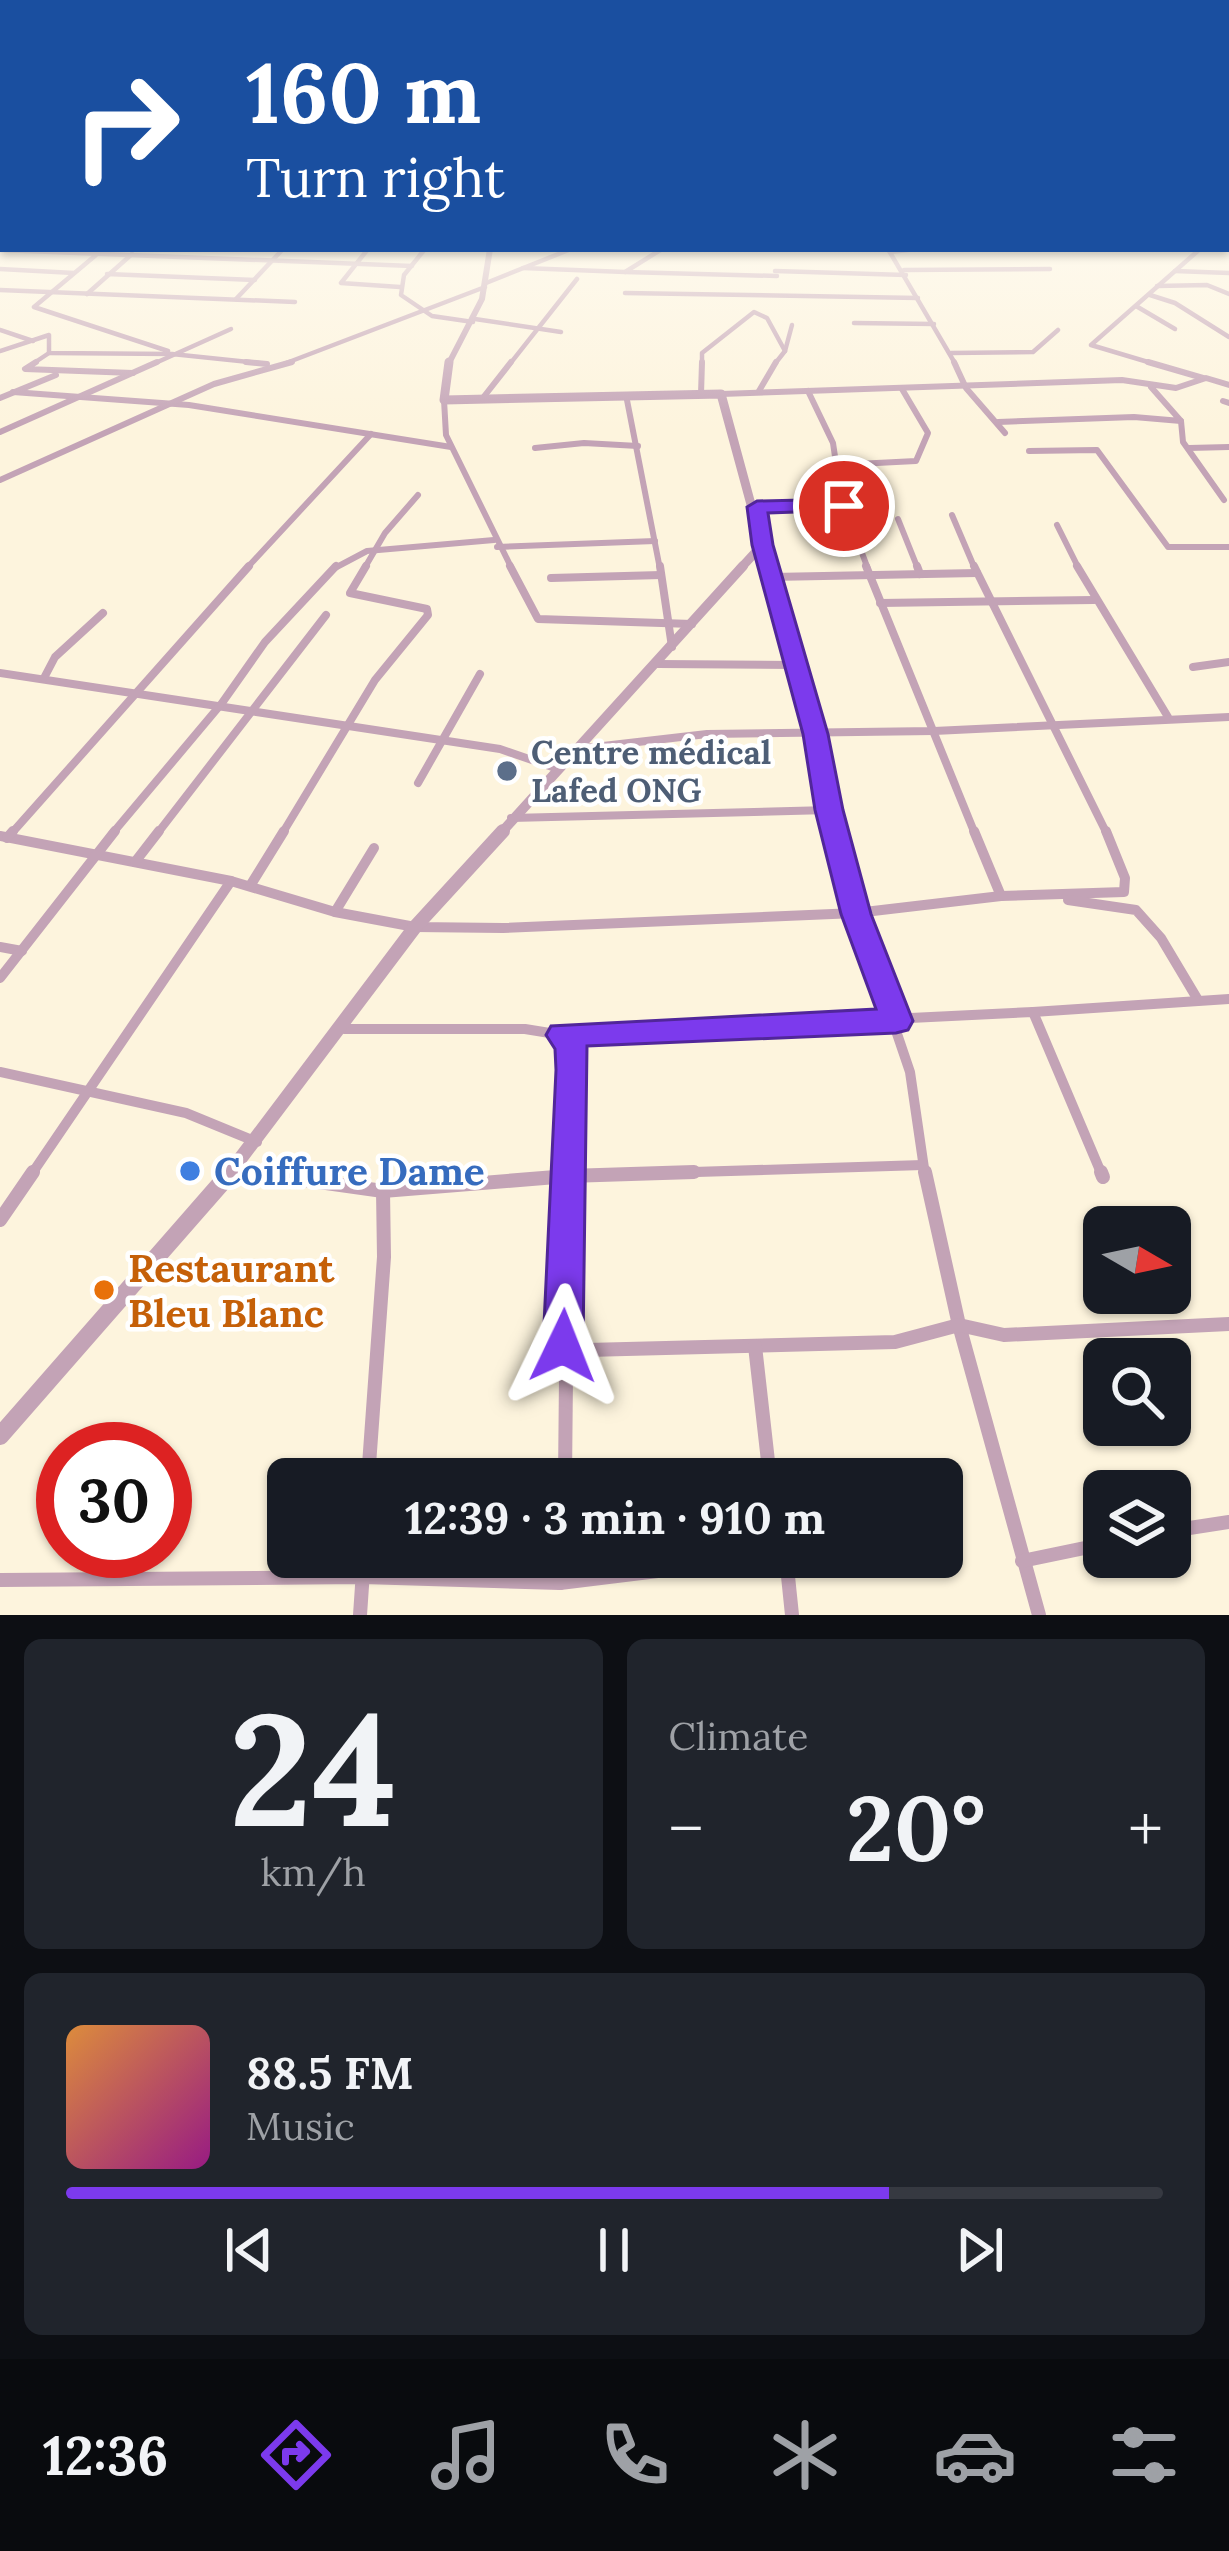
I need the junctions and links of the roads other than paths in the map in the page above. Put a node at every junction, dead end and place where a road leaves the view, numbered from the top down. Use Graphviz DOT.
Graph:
graph roads {
  1 [pos="64,280"];
  2 [pos="101,280"];
  3 [pos="255,280"];
  4 [pos="346,280"];
  5 [pos="404,280"];
  6 [pos="486,280"];
  7 [pos="495,280"];
  8 [pos="576,280"];
  9 [pos="709,280"];
  10 [pos="909,280"];
  11 [pos="1164,280"];
  12 [pos="485,285"];
  13 [pos="1157,286"];
  14 [pos="400,287"];
  15 [pos="0,290"];
  16 [pos="49,292"];
  17 [pos="626,293"];
  18 [pos="87,294"];
  19 [pos="1229,294"];
  20 [pos="1150,295"];
  21 [pos="710,296"];
  22 [pos="918,298"];
  23 [pos="236,299"];
  24 [pos="295,302"];
  25 [pos="1136,306"];
  26 [pos="420,309"];
  27 [pos="69,320"];
  28 [pos="474,321"];
  29 [pos="854,322"];
  30 [pos="934,324"];
  31 [pos="792,325"];
  32 [pos="538,328"];
  33 [pos="0,329"];
  34 [pos="231,329"];
  35 [pos="1058,329"];
  36 [pos="1175,329"];
  37 [pos="561,332"];
  38 [pos="49,334"];
  39 [pos="1229,337"];
  40 [pos="33,341"];
  41 [pos="784,351"];
  42 [pos="2,352"];
  43 [pos="49,353"];
  44 [pos="172,353"];
  45 [pos="952,353"];
  46 [pos="279,365"];
  47 [pos="64,372"];
  48 [pos="136,374"];
  49 [pos="1206,378"];
  50 [pos="1229,385"];
  51 [pos="1150,386"];
  52 [pos="966,388"];
  53 [pos="902,389"];
  54 [pos="759,391"];
  55 [pos="808,391"];
  56 [pos="13,392"];
  57 [pos="700,394"];
  58 [pos="722,394"];
  59 [pos="86,395"];
  60 [pos="626,395"];
  61 [pos="0,398"];
  62 [pos="482,399"];
  63 [pos="444,400"];
  64 [pos="170,404"];
  65 [pos="998,422"];
  66 [pos="1181,422"];
  67 [pos="0,432"];
  68 [pos="1005,433"];
  69 [pos="370,434"];
  70 [pos="638,446"];
  71 [pos="451,447"];
  72 [pos="1229,447"];
  73 [pos="535,448"];
  74 [pos="1189,448"];
  75 [pos="1029,451"];
  76 [pos="0,465"];
  77 [pos="837,465"];
  78 [pos="14,474"];
  79 [pos="0,481"];
  80 [pos="418,495"];
  81 [pos="1224,500"];
  82 [pos="844,506"];
  83 [pos="757,507"];
  84 [pos="952,515"];
  85 [pos="898,519"];
  86 [pos="1057,524"];
  87 [pos="656,541"];
  88 [pos="495,543"];
  89 [pos="762,545"];
  90 [pos="1229,547"];
  91 [pos="376,550"];
  92 [pos="977,573"];
  93 [pos="920,574"];
  94 [pos="662,575"];
  95 [pos="872,576"];
  96 [pos="772,577"];
  97 [pos="550,578"];
  98 [pos="993,598"];
  99 [pos="1094,600"];
  100 [pos="880,603"];
  101 [pos="103,613"];
  102 [pos="326,615"];
  103 [pos="668,622"];
  104 [pos="692,624"];
  105 [pos="672,648"];
  106 [pos="1229,662"];
  107 [pos="658,664"];
  108 [pos="795,664"];
  109 [pos="1193,667"];
  110 [pos="0,673"];
  111 [pos="480,674"];
  112 [pos="44,678"];
  113 [pos="134,694"];
  114 [pos="222,703"];
  115 [pos="254,708"];
  116 [pos="1168,717"];
  117 [pos="1229,717"];
  118 [pos="1057,724"];
  119 [pos="349,726"];
  120 [pos="934,731"];
  121 [pos="816,734"];
  122 [pos="442,741"];
  123 [pos="578,749"];
  124 [pos="558,769"];
  125 [pos="418,783"];
  126 [pos="829,810"];
  127 [pos="510,818"];
  128 [pos="4,837"];
  129 [pos="374,848"];
  130 [pos="96,856"];
  131 [pos="135,862"];
  132 [pos="231,881"];
  133 [pos="250,886"];
  134 [pos="1001,896"];
  135 [pos="1045,898"];
  136 [pos="335,912"];
  137 [pos="856,914"];
  138 [pos="416,926"];
  139 [pos="0,946"];
  140 [pos="22,951"];
  141 [pos="0,979"];
  142 [pos="1229,999"];
  143 [pos="1198,1000"];
  144 [pos="1033,1012"];
  145 [pos="896,1021"];
  146 [pos="344,1029"];
  147 [pos="562,1035"];
  148 [pos="0,1072"];
  149 [pos="88,1088"];
  150 [pos="257,1142"];
  151 [pos="923,1165"];
  152 [pos="232,1170"];
  153 [pos="568,1176"];
  154 [pos="1103,1177"];
  155 [pos="383,1191"];
  156 [pos="0,1220"];
  157 [pos="1229,1324"];
  158 [pos="959,1325"];
  159 [pos="563,1346"];
  160 [pos="755,1346"];
  161 [pos="0,1436"];
  162 [pos="370,1458"];
  163 [pos="565,1458"];
  164 [pos="768,1458"];
  165 [pos="1229,1522"];
  166 [pos="1191,1528"];
  167 [pos="1083,1548"];
  168 [pos="1022,1561"];
  169 [pos="267,1578"];
  170 [pos="362,1578"];
  171 [pos="395,1578"];
  172 [pos="561,1578"];
  173 [pos="601,1578"];
  174 [pos="788,1578"];
  175 [pos="0,1580"];
  176 [pos="560,1583"];
  177 [pos="360,1615"];
  178 [pos="792,1615"];
  179 [pos="1039,1615"];
  1 -- 16 [label="street"];
  2 -- 18 [label="street"];
  3 -- 23 [label="street"];
  4 -- 14 [label="street"];
  5 -- 14 [label="street"];
  6 -- 12 [label="street"];
  7 -- 12 [label="street"];
  8 -- 32 [label="street"];
  9 -- 21 [label="street"];
  10 -- 22 [label="street"];
  11 -- 13 [label="street"];
  12 -- 26 [label="street"];
  12 -- 28 [label="street"];
  13 -- 19 [label="street"];
  13 -- 20 [label="street"];
  14 -- 26 [label="street"];
  15 -- 16 [label="street"];
  16 -- 18 [label="street"];
  16 -- 27 [label="street"];
  17 -- 21 [label="street"];
  18 -- 23 [label="street"];
  20 -- 25 [label="street"];
  20 -- 39 [label="street"];
  21 -- 22 [label="street"];
  22 -- 30 [label="street"];
  23 -- 24 [label="street"];
  25 -- 36 [label="street"];
  25 -- 49 [label="street"];
  26 -- 28 [label="street"];
  26 -- 46 [label="street"];
  27 -- 38 [label="street"];
  27 -- 44 [label="street"];
  28 -- 32 [label="street"];
  28 -- 63 [label="street"];
  29 -- 30 [label="street"];
  30 -- 45 [label="street"];
  31 -- 41 [label="street"];
  32 -- 37 [label="street"];
  32 -- 62 [label="street"];
  33 -- 40 [label="street"];
  34 -- 44 [label="street"];
  35 -- 45 [label="street"];
  38 -- 40 [label="street"];
  38 -- 43 [label="street"];
  40 -- 42 [label="street"];
  41 -- 54 [label="street"];
  41 -- 57 [label="street"];
  43 -- 44 [label="street"];
  43 -- 47 [label="street"];
  44 -- 46 [label="street"];
  44 -- 48 [label="street"];
  45 -- 52 [label="street"];
  46 -- 64 [label="street"];
  47 -- 48 [label="street"];
  47 -- 56 [label="street"];
  48 -- 59 [label="street"];
  49 -- 50 [label="street"];
  49 -- 51 [label="street"];
  51 -- 52 [label="street"];
  51 -- 66 [label="street"];
  52 -- 53 [label="street"];
  52 -- 65 [label="street"];
  53 -- 55 [label="street"];
  53 -- 77 [label="street"];
  54 -- 55 [label="street"];
  54 -- 58 [label="street"];
  55 -- 77 [label="street"];
  56 -- 59 [label="street"];
  56 -- 61 [label="street"];
  57 -- 58 [label="street"];
  57 -- 60 [label="street"];
  58 -- 83 [label="street"];
  59 -- 64 [label="street"];
  59 -- 67 [label="street"];
  60 -- 62 [label="street"];
  60 -- 70 [label="street"];
  62 -- 63 [label="street"];
  63 -- 71 [label="street"];
  64 -- 69 [label="street"];
  64 -- 78 [label="street"];
  65 -- 66 [label="street"];
  65 -- 68 [label="street"];
  66 -- 74 [label="street"];
  69 -- 71 [label="street"];
  69 -- 113 [label="street"];
  70 -- 73 [label="street"];
  70 -- 87 [label="street"];
  71 -- 88 [label="street"];
  72 -- 74 [label="street"];
  74 -- 81 [label="street"];
  75 -- 90 [label="street"];
  76 -- 78 [label="street"];
  77 -- 82 [label="street"];
  78 -- 79 [label="street"];
  80 -- 91 [label="street"];
  82 -- 83 [label="street"];
  82 -- 95 [label="street"];
  83 -- 89 [label="street"];
  84 -- 92 [label="street"];
  85 -- 93 [label="street"];
  86 -- 99 [label="street"];
  87 -- 88 [label="street"];
  87 -- 94 [label="street"];
  88 -- 91 [label="street"];
  88 -- 103 [label="street"];
  89 -- 96 [label="street"];
  89 -- 104 [label="street"];
  91 -- 114 [label="street"];
  91 -- 119 [label="street"];
  92 -- 93 [label="street"];
  92 -- 98 [label="street"];
  93 -- 95 [label="street"];
  94 -- 97 [label="street"];
  94 -- 103 [label="street"];
  95 -- 96 [label="street"];
  95 -- 100 [label="street"];
  96 -- 108 [label="street"];
  98 -- 99 [label="street"];
  98 -- 100 [label="street"];
  98 -- 118 [label="street"];
  99 -- 116 [label="street"];
  100 -- 120 [label="street"];
  101 -- 112 [label="street"];
  102 -- 115 [label="street"];
  103 -- 104 [label="street"];
  103 -- 105 [label="street"];
  104 -- 105 [label="street"];
  105 -- 107 [label="street"];
  106 -- 109 [label="street"];
  107 -- 108 [label="street"];
  107 -- 123 [label="street"];
  108 -- 121 [label="street"];
  110 -- 112 [label="street"];
  111 -- 122 [label="street"];
  112 -- 113 [label="street"];
  113 -- 114 [label="street"];
  113 -- 128 [label="street"];
  114 -- 115 [label="street"];
  114 -- 130 [label="street"];
  115 -- 119 [label="street"];
  115 -- 131 [label="street"];
  116 -- 117 [label="street"];
  116 -- 118 [label="street"];
  118 -- 120 [label="street"];
  118 -- 135 [label="street"];
  119 -- 122 [label="street"];
  119 -- 133 [label="street"];
  120 -- 121 [label="street"];
  120 -- 134 [label="street"];
  121 -- 123 [label="street"];
  121 -- 126 [label="street"];
  122 -- 124 [label="street"];
  122 -- 125 [label="street"];
  123 -- 124 [label="street"];
  124 -- 127 [label="street"];
  126 -- 127 [label="street"];
  126 -- 137 [label="street"];
  127 -- 138 [label="street"];
  128 -- 130 [label="street"];
  129 -- 136 [label="street"];
  130 -- 131 [label="street"];
  130 -- 140 [label="street"];
  131 -- 132 [label="street"];
  132 -- 133 [label="street"];
  132 -- 149 [label="street"];
  133 -- 136 [label="street"];
  134 -- 135 [label="street"];
  134 -- 137 [label="street"];
  135 -- 143 [label="street"];
  136 -- 138 [label="street"];
  137 -- 138 [label="street"];
  137 -- 145 [label="street"];
  138 -- 146 [label="street"];
  139 -- 140 [label="street"];
  140 -- 141 [label="street"];
  142 -- 143 [label="street"];
  143 -- 144 [label="street"];
  144 -- 145 [label="street"];
  144 -- 154 [label="street"];
  145 -- 147 [label="street"];
  145 -- 151 [label="street"];
  146 -- 147 [label="street"];
  146 -- 150 [label="street"];
  147 -- 153 [label="street"];
  148 -- 149 [label="street"];
  149 -- 150 [label="street"];
  149 -- 156 [label="street"];
  150 -- 152 [label="street"];
  151 -- 153 [label="street"];
  151 -- 158 [label="street"];
  152 -- 155 [label="street"];
  152 -- 161 [label="street"];
  153 -- 155 [label="street"];
  153 -- 159 [label="street"];
  155 -- 162 [label="street"];
  157 -- 158 [label="street"];
  158 -- 160 [label="street"];
  158 -- 168 [label="street"];
  159 -- 160 [label="street"];
  159 -- 163 [label="street"];
  160 -- 164 [label="street"];
  165 -- 166 [label="street"];
  167 -- 168 [label="street"];
  168 -- 179 [label="street"];
  169 -- 175 [label="street"];
  170 -- 177 [label="street"];
  171 -- 176 [label="street"];
  172 -- 176 [label="street"];
  173 -- 176 [label="street"];
  174 -- 178 [label="street"];
}
